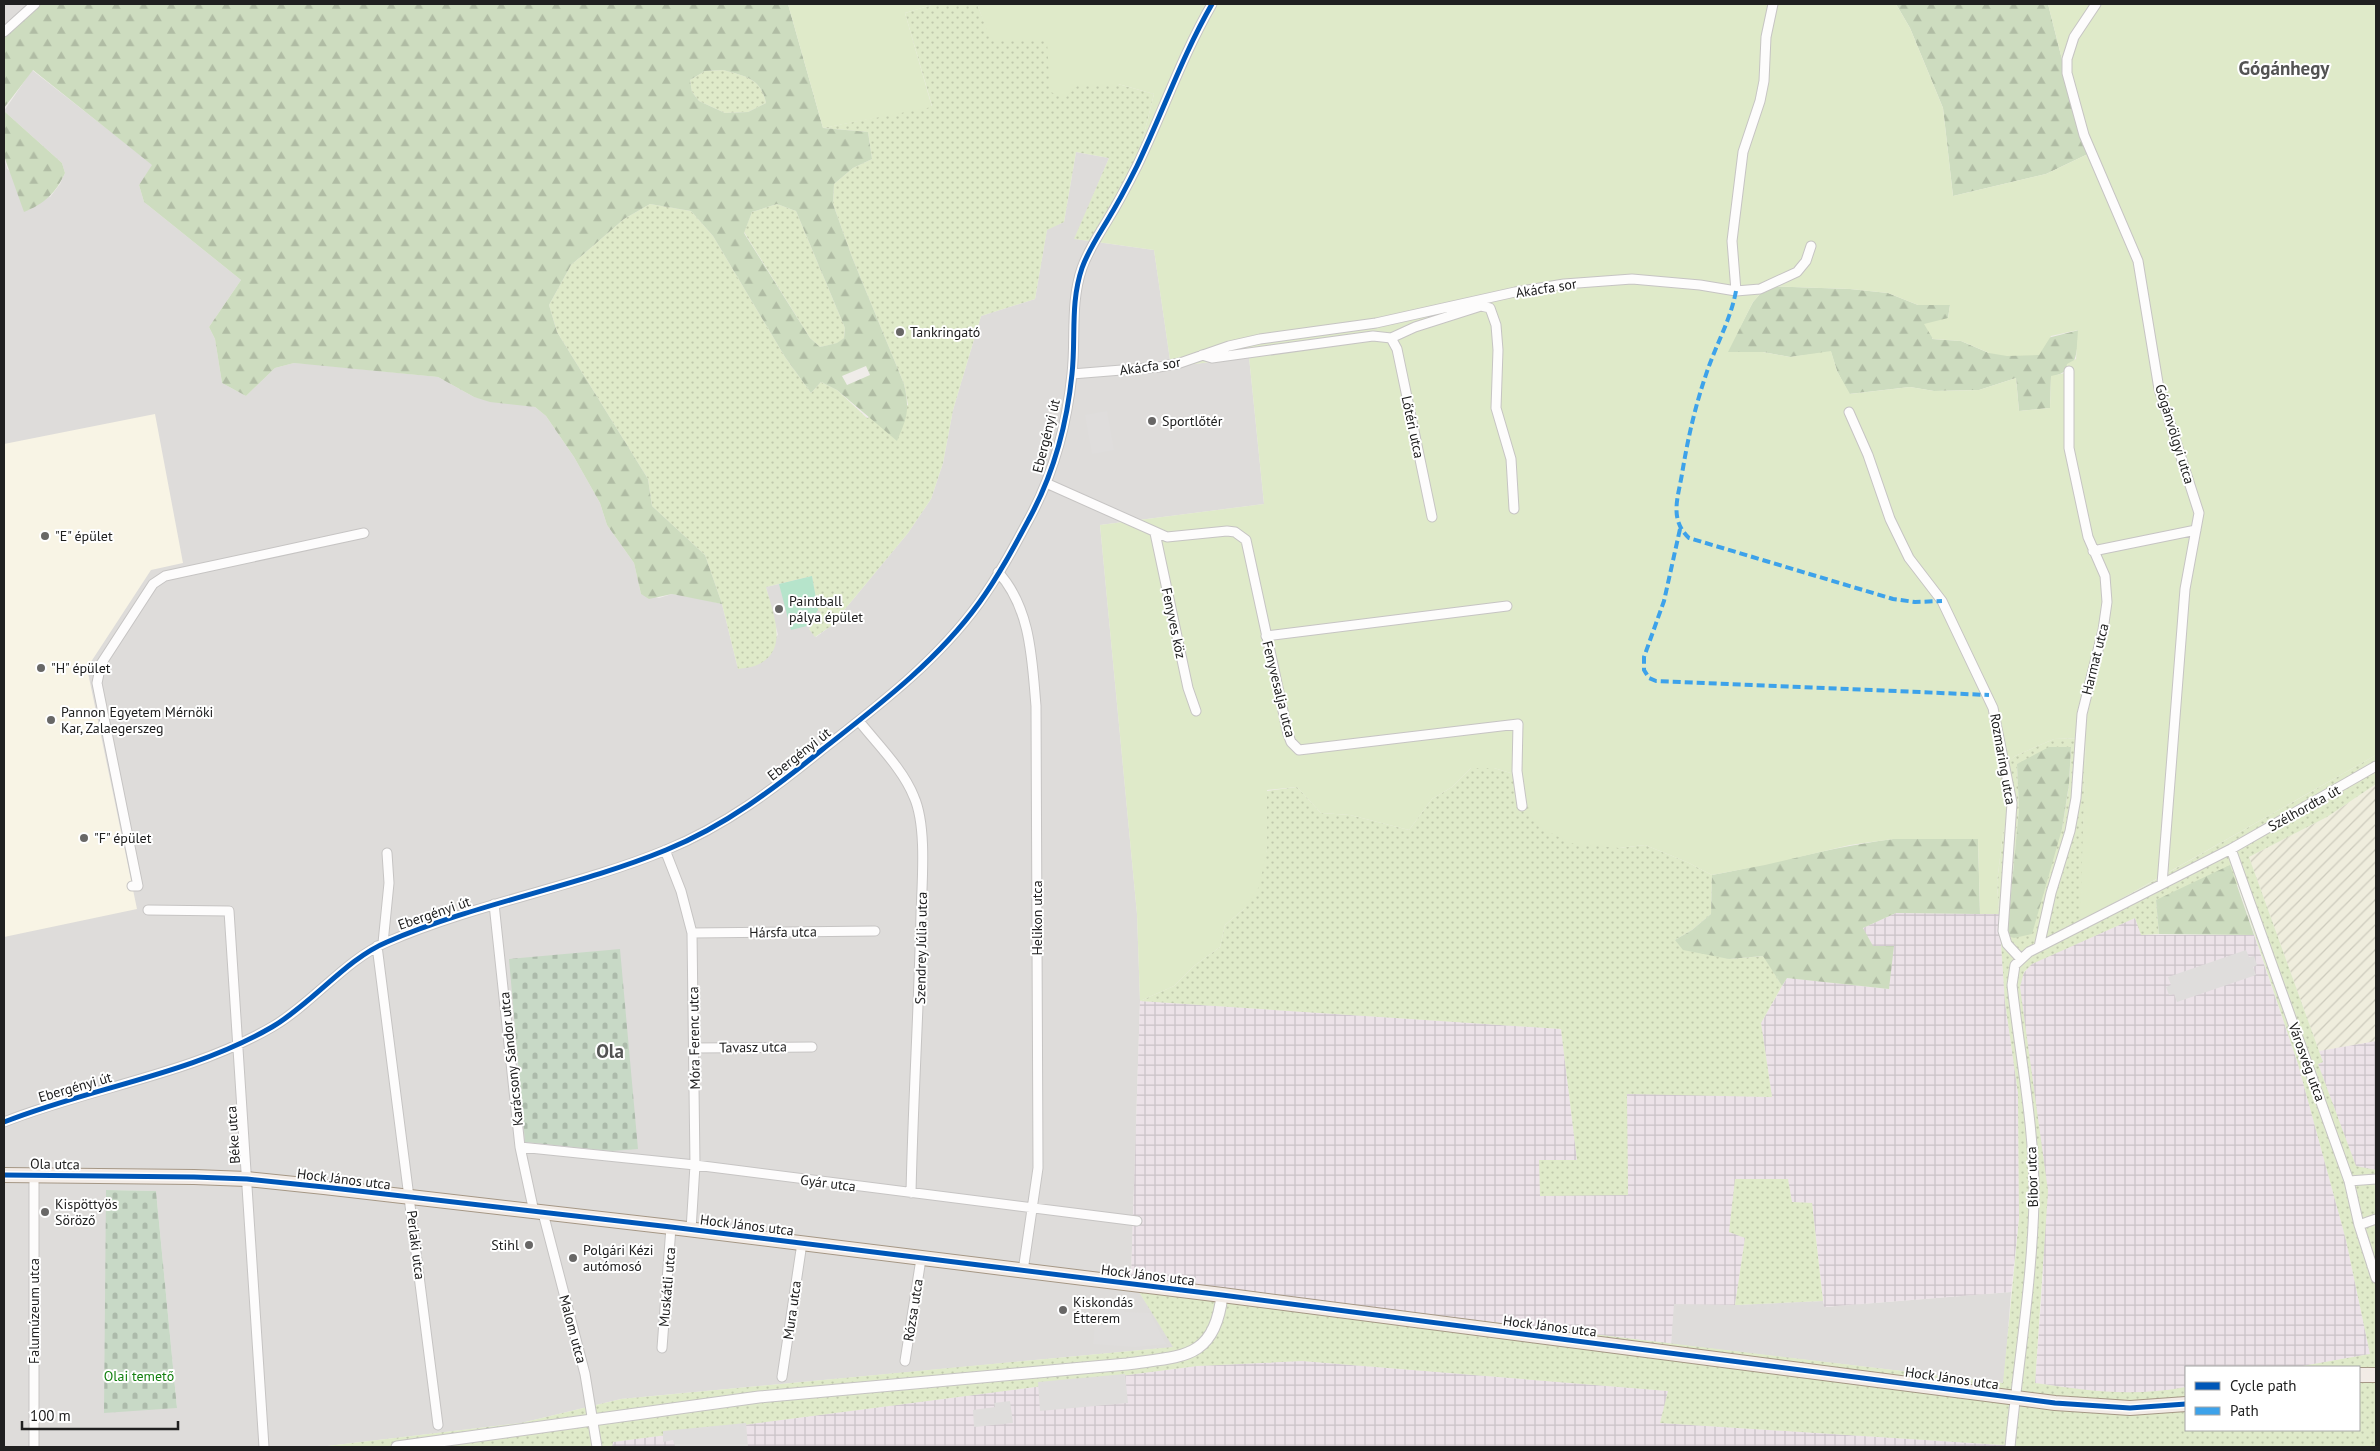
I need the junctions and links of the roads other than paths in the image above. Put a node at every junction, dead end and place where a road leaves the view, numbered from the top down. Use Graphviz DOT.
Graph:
graph roads {
  1 [pos="35,4"];
  2 [pos="1212,4"];
  3 [pos="1773,4"];
  4 [pos="2096,4"];
  5 [pos="4,32"];
  6 [pos="1811,246"];
  7 [pos="1736,291"];
  8 [pos="1391,338"];
  9 [pos="1202,355"];
  10 [pos="2069,371"];
  11 [pos="1072,374"];
  12 [pos="1849,412"];
  13 [pos="1046,483"];
  14 [pos="1514,509"];
  15 [pos="1432,517"];
  16 [pos="2196,530"];
  17 [pos="364,533"];
  18 [pos="1155,534"];
  19 [pos="2093,551"];
  20 [pos="998,572"];
  21 [pos="1507,606"];
  22 [pos="1266,636"];
  23 [pos="1196,711"];
  24 [pos="859,721"];
  25 [pos="2376,766"];
  26 [pos="1522,806"];
  27 [pos="2231,848"];
  28 [pos="665,850"];
  29 [pos="387,853"];
  30 [pos="2162,884"];
  31 [pos="132,886"];
  32 [pos="494,904"];
  33 [pos="148,910"];
  34 [pos="875,931"];
  35 [pos="692,933"];
  36 [pos="380,944"];
  37 [pos="2039,947"];
  38 [pos="2020,958"];
  39 [pos="237,1043"];
  40 [pos="812,1047"];
  41 [pos="694,1048"];
  42 [pos="4,1122"];
  43 [pos="520,1148"];
  44 [pos="695,1165"];
  45 [pos="4,1175"];
  46 [pos="34,1175"];
  47 [pos="106,1176"];
  48 [pos="247,1180"];
  49 [pos="2376,1180"];
  50 [pos="2349,1181"];
  51 [pos="911,1193"];
  52 [pos="410,1198"];
  53 [pos="1033,1209"];
  54 [pos="539,1212"];
  55 [pos="2376,1219"];
  56 [pos="1137,1221"];
  57 [pos="2360,1225"];
  58 [pos="672,1227"];
  59 [pos="691,1230"];
  60 [pos="802,1243"];
  61 [pos="921,1259"];
  62 [pos="1023,1270"];
  63 [pos="2376,1278"];
  64 [pos="1222,1295"];
  65 [pos="662,1348"];
  66 [pos="904,1361"];
  67 [pos="782,1378"];
  68 [pos="2016,1398"];
  69 [pos="2185,1404"];
  70 [pos="593,1420"];
  71 [pos="438,1425"];
  72 [pos="34,1447"];
  73 [pos="264,1447"];
  74 [pos="397,1447"];
  75 [pos="597,1447"];
  76 [pos="2010,1447"];
  1 -- 5 [label="street"];
  2 -- 11 [label="street, Ebergényi út"];
  3 -- 7 [label="street"];
  4 -- 16 [label="street, Gógánvölgyi utca"];
  6 -- 7 [label="street, Akácfa sor"];
  7 -- 9 [label="street, Akácfa sor"];
  8 -- 9 [label="street"];
  8 -- 14 [label="street"];
  8 -- 15 [label="street, Lőtéri utca"];
  9 -- 11 [label="street, Akácfa sor"];
  10 -- 19 [label="street, Harmat utca"];
  11 -- 13 [label="street, Ebergényi út"];
  12 -- 38 [label="street, Rozmaring utca"];
  13 -- 18 [label="street, Fenyvesalja utca"];
  13 -- 20 [label="street, Ebergényi út"];
  16 -- 19 [label="street"];
  16 -- 30 [label="street, Gógánvölgyi utca"];
  17 -- 31 [label="street"];
  18 -- 22 [label="street, Fenyvesalja utca"];
  18 -- 23 [label="street, Fenyves köz"];
  19 -- 37 [label="street, Harmat utca"];
  20 -- 24 [label="street, Ebergényi út"];
  20 -- 53 [label="street, Helikon utca"];
  21 -- 22 [label="street"];
  22 -- 26 [label="street, Fenyvesalja utca"];
  24 -- 28 [label="street, Ebergényi út"];
  24 -- 51 [label="street, Szendrey Júlia utca"];
  25 -- 27 [label="street, Szélhordta út"];
  27 -- 30 [label="street"];
  27 -- 50 [label="street, Városvég utca"];
  28 -- 32 [label="street, Ebergényi út"];
  28 -- 35 [label="street, Móra Ferenc utca"];
  29 -- 36 [label="street, Perlaki utca"];
  30 -- 37 [label="street"];
  32 -- 36 [label="street, Ebergényi út"];
  32 -- 43 [label="street, Karácsony Sándor utca"];
  33 -- 39 [label="street, Béke utca"];
  34 -- 35 [label="street, Hársfa utca"];
  35 -- 41 [label="street, Móra Ferenc utca"];
  36 -- 39 [label="street, Ebergényi út"];
  36 -- 52 [label="street, Perlaki utca"];
  37 -- 38 [label="street"];
  38 -- 68 [label="street, Bíbor utca"];
  39 -- 42 [label="street, Ebergényi út"];
  39 -- 48 [label="street, Béke utca"];
  40 -- 41 [label="street, Tavasz utca"];
  41 -- 44 [label="street, Móra Ferenc utca"];
  43 -- 44 [label="street, Gyár utca"];
  43 -- 54 [label="street, Karácsony Sándor utca"];
  44 -- 51 [label="street, Gyár utca"];
  44 -- 59 [label="street, Móra Ferenc utca"];
  45 -- 46 [label="main road, Ola utca"];
  46 -- 47 [label="main road, Ola utca"];
  46 -- 72 [label="street, Falumúzeum utca"];
  47 -- 48 [label="main road, Hock János utca"];
  48 -- 52 [label="main road, Hock János utca"];
  48 -- 73 [label="street, Béke utca"];
  49 -- 50 [label="street"];
  50 -- 57 [label="street, Városvég utca"];
  51 -- 53 [label="street, Gyár utca"];
  52 -- 54 [label="main road, Hock János utca"];
  52 -- 71 [label="street, Perlaki utca"];
  53 -- 56 [label="street, Gyár utca"];
  53 -- 62 [label="street, Helikon utca"];
  54 -- 58 [label="main road, Hock János utca"];
  54 -- 70 [label="street, Malom utca"];
  55 -- 57 [label="street"];
  57 -- 63 [label="street, Városvég utca"];
  58 -- 59 [label="main road, Hock János utca"];
  58 -- 65 [label="street, Muskátli utca"];
  59 -- 60 [label="main road, Hock János utca"];
  60 -- 61 [label="main road, Hock János utca"];
  60 -- 67 [label="street, Mura utca"];
  61 -- 62 [label="main road, Hock János utca"];
  61 -- 66 [label="street, Rózsa utca"];
  62 -- 64 [label="main road, Hock János utca"];
  64 -- 68 [label="main road, Hock János utca"];
  64 -- 70 [label="street"];
  68 -- 69 [label="main road, Hock János utca"];
  68 -- 76 [label="street, Bíbor utca"];
  70 -- 74 [label="street"];
  70 -- 75 [label="street, Malom utca"];
}
